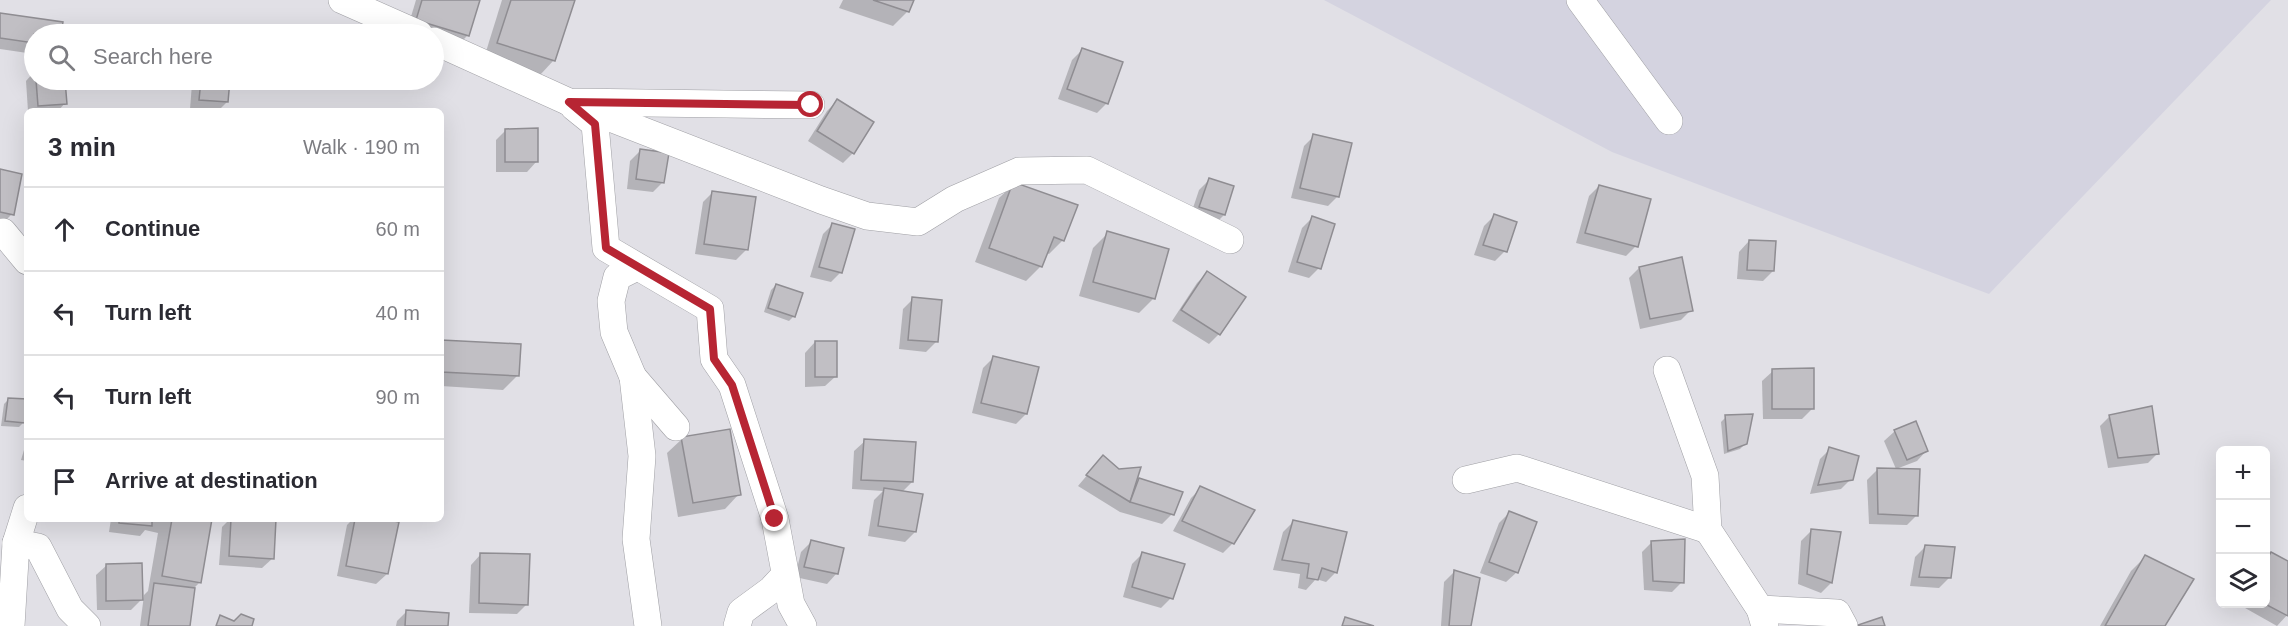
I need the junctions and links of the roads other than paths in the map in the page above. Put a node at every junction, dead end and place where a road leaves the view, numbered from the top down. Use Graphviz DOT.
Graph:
graph roads {
  1 [pos="342,0"];
  2 [pos="1580,0"];
  3 [pos="396,24"];
  4 [pos="444,46"];
  5 [pos="569,102"];
  6 [pos="811,105"];
  7 [pos="1669,121"];
  8 [pos="3,231"];
  9 [pos="1230,240"];
  10 [pos="24,257"];
  11 [pos="636,267"];
  12 [pos="1666,370"];
  13 [pos="633,377"];
  14 [pos="676,427"];
  15 [pos="1466,480"];
  16 [pos="24,518"];
  17 [pos="1708,530"];
  18 [pos="16,543"];
  19 [pos="785,574"];
  20 [pos="1763,618"];
  21 [pos="11,626"];
  22 [pos="87,626"];
  23 [pos="648,626"];
  24 [pos="737,626"];
  25 [pos="802,626"];
  26 [pos="1844,626"];
  1 -- 3 [label="street"];
  2 -- 7 [label="street"];
  4 -- 5 [label="street"];
  5 -- 6 [label="street"];
  5 -- 9 [label="street"];
  5 -- 11 [label="street"];
  8 -- 10 [label="street"];
  11 -- 13 [label="street"];
  11 -- 19 [label="street"];
  12 -- 17 [label="street"];
  13 -- 14 [label="street"];
  13 -- 23 [label="street"];
  15 -- 17 [label="street"];
  16 -- 18 [label="street"];
  17 -- 20 [label="street"];
  18 -- 21 [label="street"];
  18 -- 22 [label="street"];
  19 -- 24 [label="street"];
  19 -- 25 [label="street"];
  20 -- 26 [label="street"];
}
